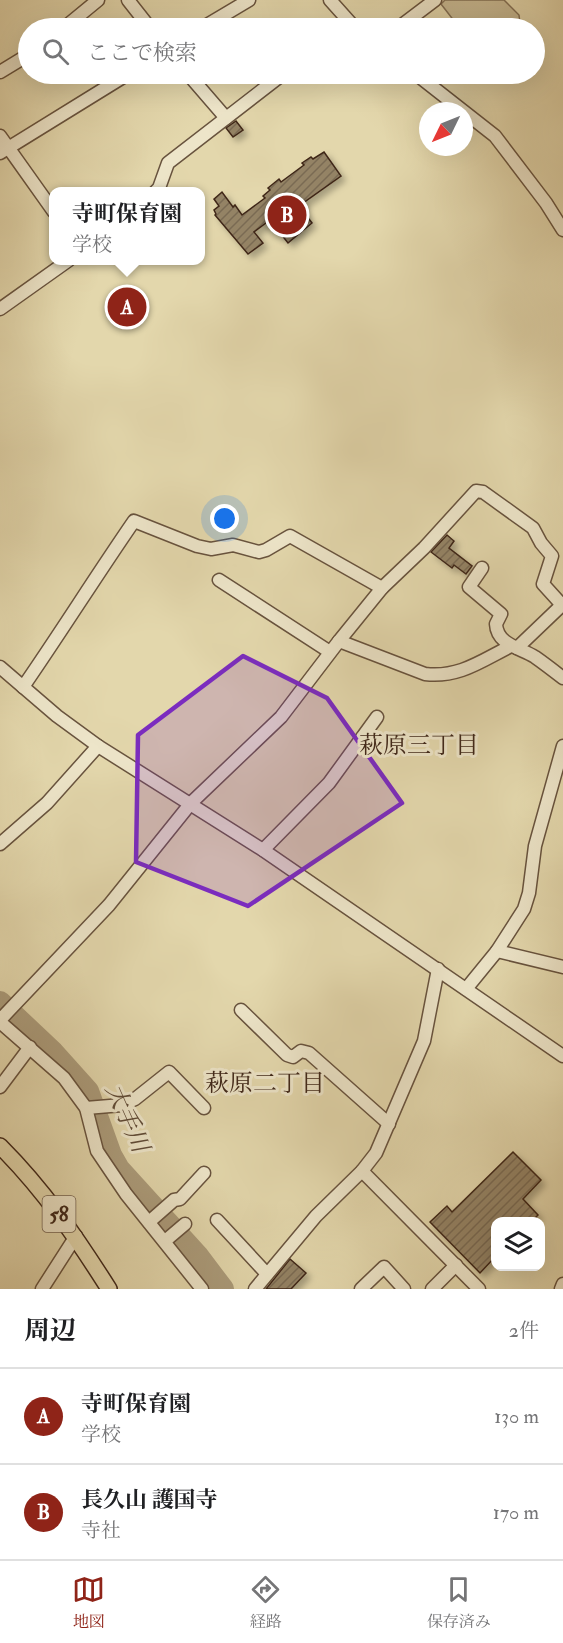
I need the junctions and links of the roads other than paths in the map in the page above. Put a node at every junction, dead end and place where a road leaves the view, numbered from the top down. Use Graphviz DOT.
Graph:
graph roads {
  1 [pos="98,0"];
  2 [pos="128,0"];
  3 [pos="249,0"];
  4 [pos="330,0"];
  5 [pos="435,0"];
  6 [pos="76,18"];
  7 [pos="142,18"];
  8 [pos="219,18"];
  9 [pos="342,18"];
  10 [pos="411,18"];
  11 [pos="18,61"];
  12 [pos="0,72"];
  13 [pos="112,84"];
  14 [pos="197,84"];
  15 [pos="270,84"];
  16 [pos="429,84"];
  17 [pos="226,118"];
  18 [pos="0,136"];
  19 [pos="4,150"];
  20 [pos="159,187"];
  21 [pos="49,206"];
  22 [pos="563,230"];
  23 [pos="63,265"];
  24 [pos="0,309"];
  25 [pos="482,568"];
  26 [pos="219,580"];
  27 [pos="382,588"];
  28 [pos="562,604"];
  29 [pos="339,641"];
  30 [pos="514,647"];
  31 [pos="330,652"];
  32 [pos="0,667"];
  33 [pos="563,678"];
  34 [pos="23,687"];
  35 [pos="377,717"];
  36 [pos="99,746"];
  37 [pos="563,746"];
  38 [pos="191,802"];
  39 [pos="0,844"];
  40 [pos="263,850"];
  41 [pos="497,951"];
  42 [pos="563,967"];
  43 [pos="438,969"];
  44 [pos="466,989"];
  45 [pos="241,1010"];
  46 [pos="1,1020"];
  47 [pos="30,1047"];
  48 [pos="563,1056"];
  49 [pos="0,1087"];
  50 [pos="87,1108"];
  51 [pos="204,1108"];
  52 [pos="388,1124"];
  53 [pos="0,1146"];
  54 [pos="362,1171"];
  55 [pos="204,1173"];
  56 [pos="151,1220"];
  57 [pos="217,1220"];
  58 [pos="184,1226"];
  59 [pos="76,1236"];
  60 [pos="167,1239"];
  61 [pos="456,1265"];
  62 [pos="267,1274"];
  63 [pos="563,1284"];
  64 [pos="196,1286"];
  65 [pos="42,1289"];
  66 [pos="109,1289"];
  67 [pos="255,1289"];
  68 [pos="362,1289"];
  69 [pos="404,1289"];
  70 [pos="432,1289"];
  71 [pos="479,1289"];
  72 [pos="561,1289"];
  1 -- 6 [label="street"];
  2 -- 7 [label="street"];
  3 -- 8 [label="street"];
  4 -- 9 [label="street"];
  5 -- 10 [label="street"];
  11 -- 12 [label="street"];
  13 -- 19 [label="street"];
  14 -- 17 [label="street"];
  15 -- 17 [label="street"];
  16 -- 22 [label="street"];
  17 -- 20 [label="street"];
  18 -- 19 [label="street"];
  19 -- 21 [label="street"];
  23 -- 24 [label="street"];
  25 -- 30 [label="street"];
  26 -- 31 [label="street"];
  27 -- 28 [label="street"];
  27 -- 29 [label="street"];
  27 -- 34 [label="street"];
  28 -- 30 [label="street"];
  29 -- 30 [label="street"];
  29 -- 31 [label="street"];
  30 -- 33 [label="street"];
  31 -- 38 [label="street"];
  32 -- 34 [label="street"];
  34 -- 36 [label="street"];
  35 -- 40 [label="street"];
  36 -- 38 [label="street"];
  36 -- 39 [label="street"];
  37 -- 41 [label="street"];
  38 -- 40 [label="street"];
  38 -- 46 [label="street"];
  40 -- 43 [label="street"];
  41 -- 42 [label="street"];
  41 -- 44 [label="street"];
  43 -- 44 [label="street"];
  43 -- 52 [label="street"];
  44 -- 48 [label="street"];
  45 -- 52 [label="street"];
  46 -- 47 [label="street"];
  47 -- 49 [label="street"];
  47 -- 50 [label="street"];
  50 -- 51 [label="street"];
  50 -- 56 [label="street"];
  52 -- 54 [label="street"];
  53 -- 59 [label="main road, 58"];
  54 -- 61 [label="street"];
  54 -- 62 [label="street"];
  55 -- 56 [label="street"];
  56 -- 60 [label="street"];
  57 -- 62 [label="street"];
  58 -- 60 [label="street"];
  59 -- 65 [label="street"];
  59 -- 66 [label="main road, 58"];
  60 -- 64 [label="street"];
  61 -- 70 [label="street"];
  61 -- 71 [label="street"];
  62 -- 67 [label="street"];
  63 -- 72 [label="street"];
  68 -- 69 [label="street"];
}
